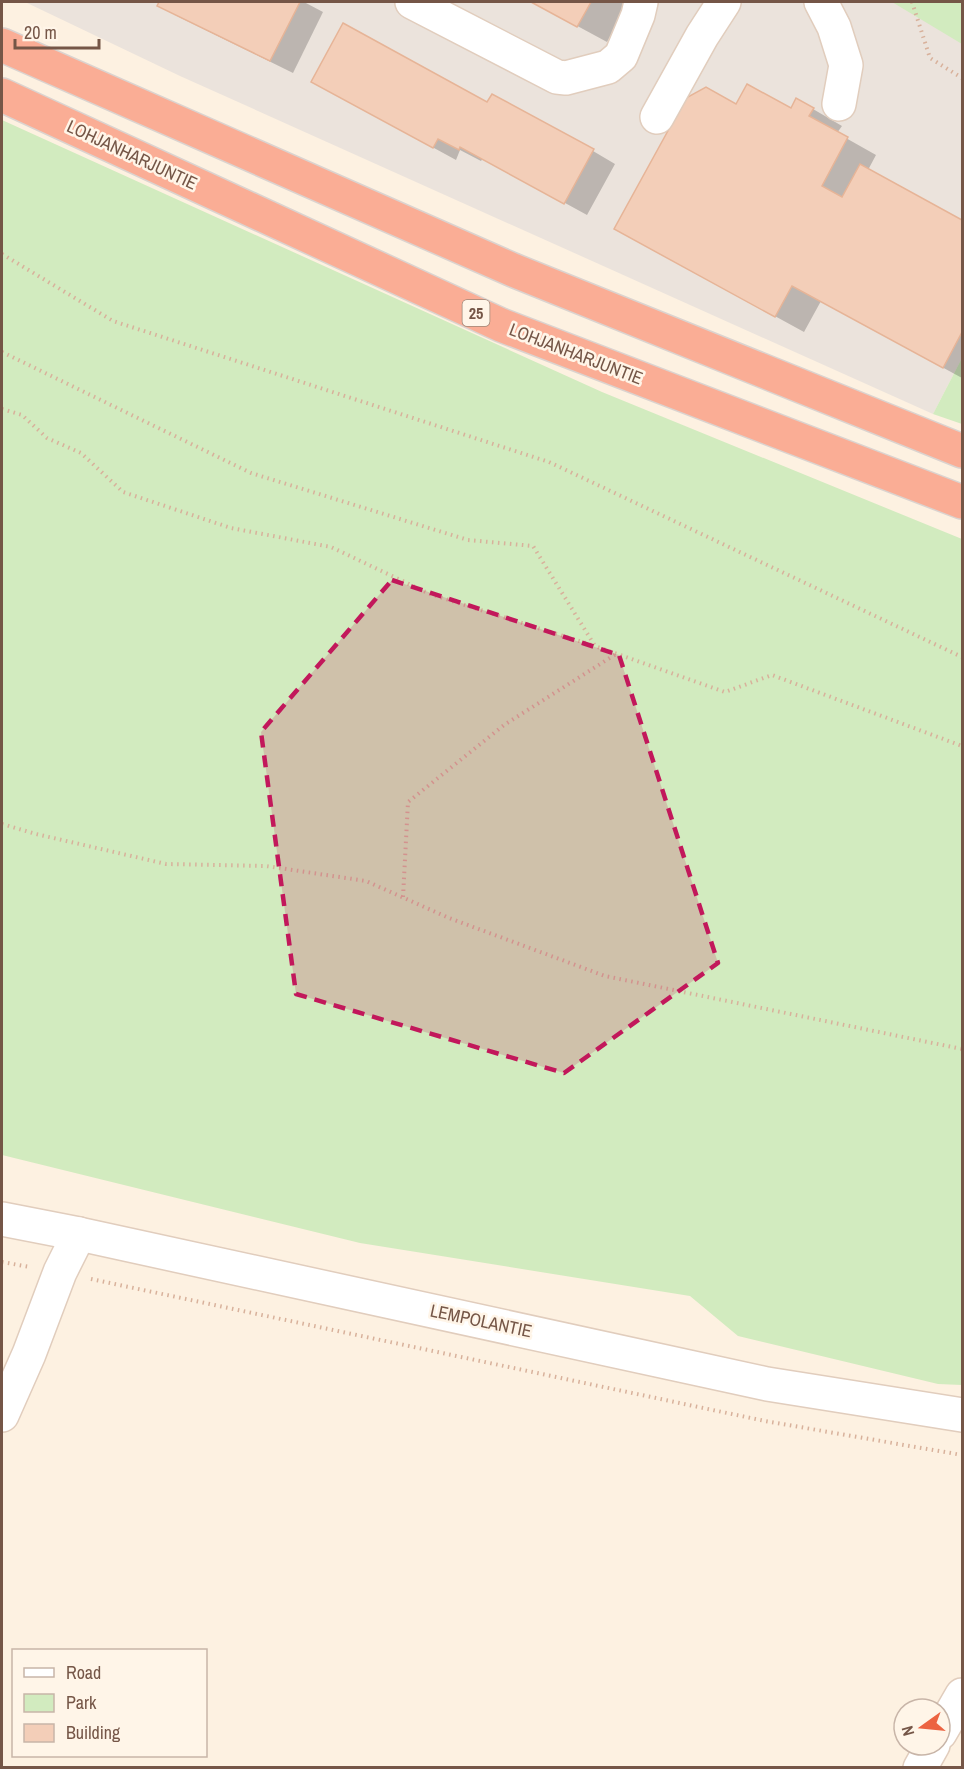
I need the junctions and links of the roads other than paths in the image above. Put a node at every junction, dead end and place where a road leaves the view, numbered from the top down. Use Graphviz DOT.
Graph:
graph roads {
  1 [pos="412,2"];
  2 [pos="641,2"];
  3 [pos="724,2"];
  4 [pos="821,2"];
  5 [pos="2,45"];
  6 [pos="2,95"];
  7 [pos="839,104"];
  8 [pos="657,117"];
  9 [pos="963,451"];
  10 [pos="963,502"];
  11 [pos="2,1219"];
  12 [pos="79,1234"];
  13 [pos="2,1415"];
  14 [pos="963,1415"];
  15 [pos="963,1695"];
  16 [pos="952,1713"];
  1 -- 2 [label="street"];
  3 -- 8 [label="street"];
  4 -- 7 [label="street"];
  5 -- 9 [label="highway"];
  6 -- 10 [label="highway, LOHJANHARJUNTIE / 25"];
  11 -- 12 [label="street, LEMPOLANTIE"];
  12 -- 13 [label="street"];
  12 -- 14 [label="street, LEMPOLANTIE"];
  15 -- 16 [label="street"];
}
